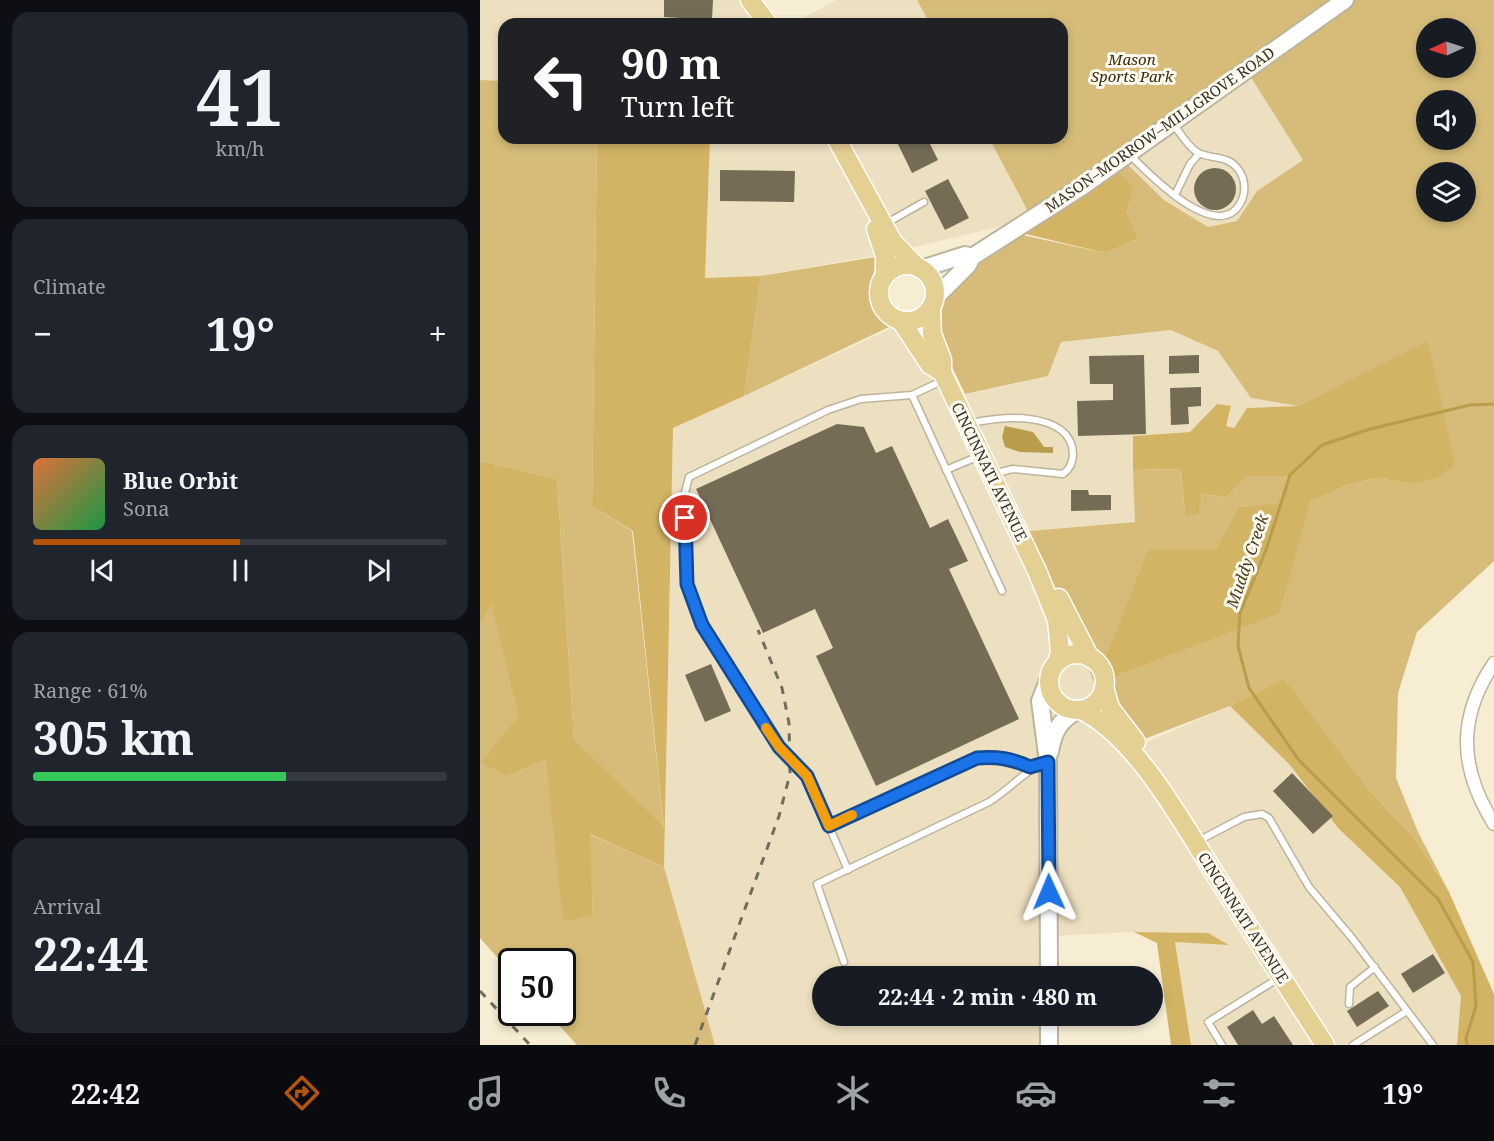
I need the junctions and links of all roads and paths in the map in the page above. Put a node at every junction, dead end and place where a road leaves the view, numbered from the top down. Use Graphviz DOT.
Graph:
graph roads {
  1 [pos="750,0"];
  2 [pos="1345,0"];
  3 [pos="764,18"];
  4 [pos="1173,124"];
  5 [pos="839,144"];
  6 [pos="1130,154"];
  7 [pos="1199,154"];
  8 [pos="861,188"];
  9 [pos="1175,195"];
  10 [pos="924,202"];
  11 [pos="884,225"];
  12 [pos="972,257"];
  13 [pos="919,268"];
  14 [pos="885,275"];
  15 [pos="933,303"];
  16 [pos="901,321"];
  17 [pos="943,376"];
  18 [pos="912,395"];
  19 [pos="968,424"];
  20 [pos="982,455"];
  21 [pos="946,470"];
  22 [pos="991,474"];
  23 [pos="1037,571"];
  24 [pos="1002,591"];
  25 [pos="1090,658"];
  26 [pos="1057,663"];
  27 [pos="1494,663"];
  28 [pos="1048,681"];
  29 [pos="1104,687"];
  30 [pos="1079,710"];
  31 [pos="1048,762"];
  32 [pos="1030,767"];
  33 [pos="1161,790"];
  34 [pos="1494,824"];
  35 [pos="829,826"];
  36 [pos="1195,843"];
  37 [pos="848,870"];
  38 [pos="844,962"];
  39 [pos="1049,966"];
  40 [pos="1375,967"];
  41 [pos="1281,976"];
  42 [pos="1349,1004"];
  43 [pos="1407,1011"];
  44 [pos="1049,1026"];
  45 [pos="1049,1045"];
  46 [pos="1222,1045"];
  47 [pos="1324,1045"];
  48 [pos="1353,1045"];
  49 [pos="1433,1045"];
  1 -- 3 [label="main road"];
  2 -- 4 [label="street, MASON–MORROW–MILLGROVE ROAD"];
  4 -- 6 [label="street, MASON–MORROW–MILLGROVE ROAD"];
  4 -- 7 [label="lane"];
  5 -- 8 [label="main road"];
  6 -- 9 [label="lane"];
  6 -- 12 [label="street, MASON–MORROW–MILLGROVE ROAD"];
  7 -- 9 [label="lane"];
  7 -- 9 [label="lane"];
  8 -- 11 [label="main road"];
  8 -- 14 [label="main road"];
  10 -- 11 [label="lane"];
  11 -- 13 [label="main road"];
  12 -- 13 [label="street, MASON–MORROW–MILLGROVE ROAD"];
  12 -- 15 [label="street, MASON–MORROW–MILLGROVE ROAD"];
  13 -- 14 [label="main road"];
  13 -- 15 [label="main road"];
  14 -- 16 [label="main road"];
  15 -- 16 [label="main road"];
  15 -- 17 [label="main road, CINCINNATI AVENUE"];
  16 -- 17 [label="main road, CINCINNATI AVENUE"];
  17 -- 18 [label="lane"];
  17 -- 19 [label="main road, CINCINNATI AVENUE"];
  18 -- 21 [label="lane"];
  18 -- 35 [label="lane"];
  19 -- 20 [label="main road, CINCINNATI AVENUE"];
  19 -- 22 [label="lane"];
  20 -- 21 [label="lane"];
  20 -- 22 [label="main road, CINCINNATI AVENUE"];
  21 -- 24 [label="lane"];
  22 -- 23 [label="main road, CINCINNATI AVENUE"];
  23 -- 25 [label="main road, CINCINNATI AVENUE"];
  23 -- 26 [label="main road, CINCINNATI AVENUE"];
  25 -- 26 [label="main road"];
  25 -- 29 [label="main road"];
  26 -- 28 [label="main road"];
  27 -- 34 [label="street"];
  28 -- 30 [label="main road"];
  28 -- 31 [label="street"];
  29 -- 30 [label="main road"];
  29 -- 33 [label="main road, CINCINNATI AVENUE"];
  30 -- 31 [label="street"];
  30 -- 33 [label="main road, CINCINNATI AVENUE"];
  31 -- 32 [label="lane"];
  31 -- 39 [label="street"];
  32 -- 35 [label="lane"];
  32 -- 37 [label="lane"];
  33 -- 36 [label="main road, CINCINNATI AVENUE"];
  35 -- 37 [label="lane"];
  36 -- 40 [label="lane"];
  36 -- 41 [label="main road, CINCINNATI AVENUE"];
  37 -- 38 [label="lane"];
  40 -- 42 [label="lane"];
  40 -- 43 [label="lane"];
  41 -- 46 [label="lane"];
  41 -- 47 [label="main road, CINCINNATI AVENUE"];
  43 -- 48 [label="lane"];
  43 -- 49 [label="lane"];
  44 -- 45 [label="street"];
}
